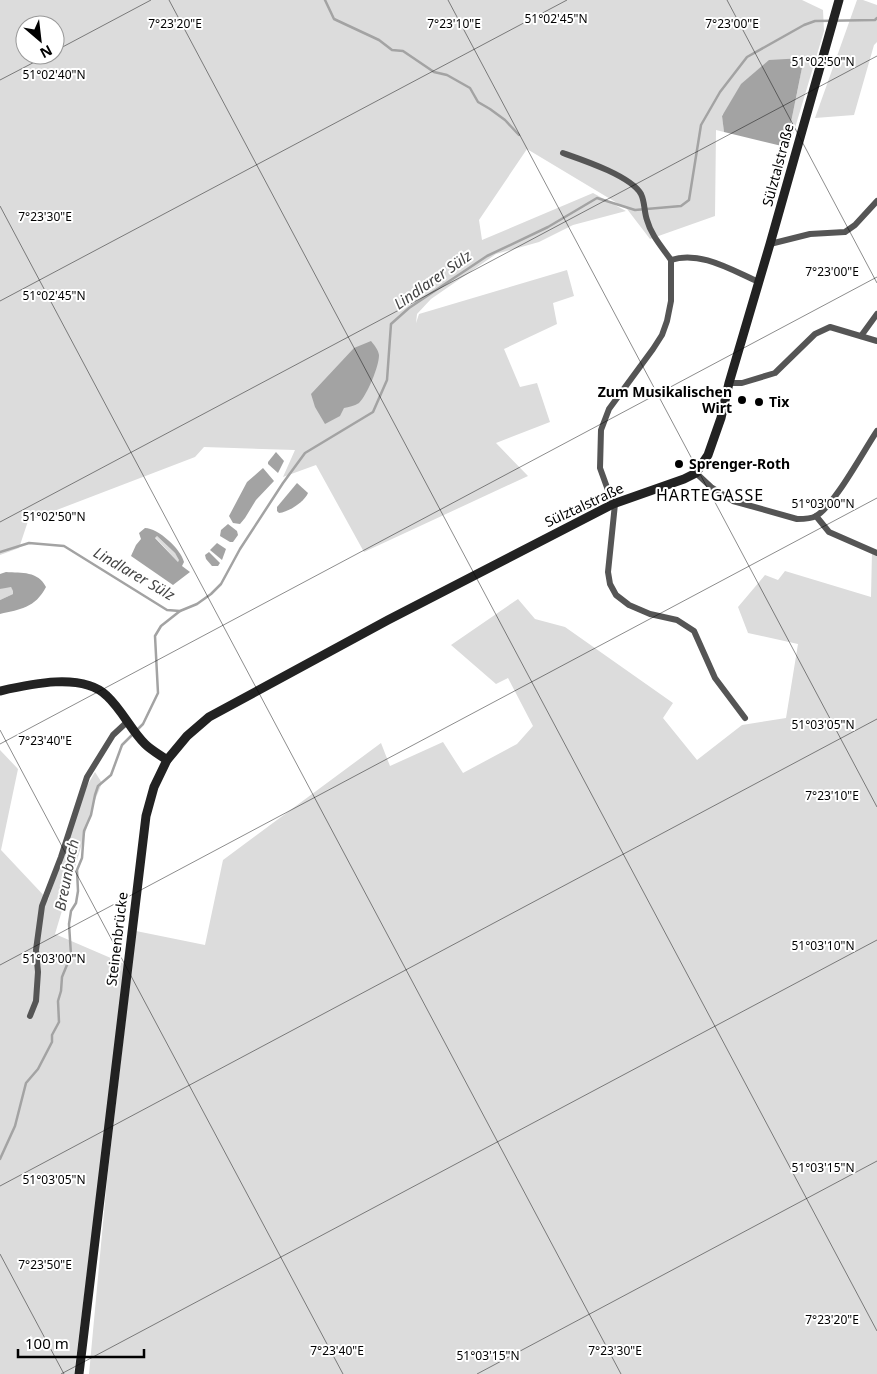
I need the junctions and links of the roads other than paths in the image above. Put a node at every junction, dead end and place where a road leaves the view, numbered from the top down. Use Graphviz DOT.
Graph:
graph roads {
  1 [pos="838,0"];
  2 [pos="564,152"];
  3 [pos="877,201"];
  4 [pos="770,244"];
  5 [pos="671,260"];
  6 [pos="759,282"];
  7 [pos="877,314"];
  8 [pos="862,336"];
  9 [pos="877,341"];
  10 [pos="729,383"];
  11 [pos="877,431"];
  12 [pos="696,473"];
  13 [pos="614,504"];
  14 [pos="816,516"];
  15 [pos="877,553"];
  16 [pos="0,691"];
  17 [pos="745,718"];
  18 [pos="129,724"];
  19 [pos="167,760"];
  20 [pos="30,1016"];
  21 [pos="79,1374"];
  1 -- 4 [label="main road, Sülztalstraße"];
  2 -- 5 [label="street"];
  3 -- 4 [label="street"];
  4 -- 6 [label="main road, Sülztalstraße"];
  5 -- 6 [label="street"];
  5 -- 13 [label="street"];
  6 -- 10 [label="main road, Sülztalstraße"];
  7 -- 8 [label="street"];
  8 -- 9 [label="street"];
  8 -- 10 [label="street"];
  10 -- 12 [label="main road, Sülztalstraße"];
  11 -- 14 [label="street"];
  12 -- 13 [label="main road, Sülztalstraße"];
  12 -- 14 [label="street"];
  13 -- 17 [label="street"];
  13 -- 19 [label="main road, Sülztalstraße"];
  14 -- 15 [label="street"];
  16 -- 18 [label="main road"];
  18 -- 19 [label="main road"];
  18 -- 20 [label="street"];
  19 -- 21 [label="main road, Steinenbrücke"];
}
